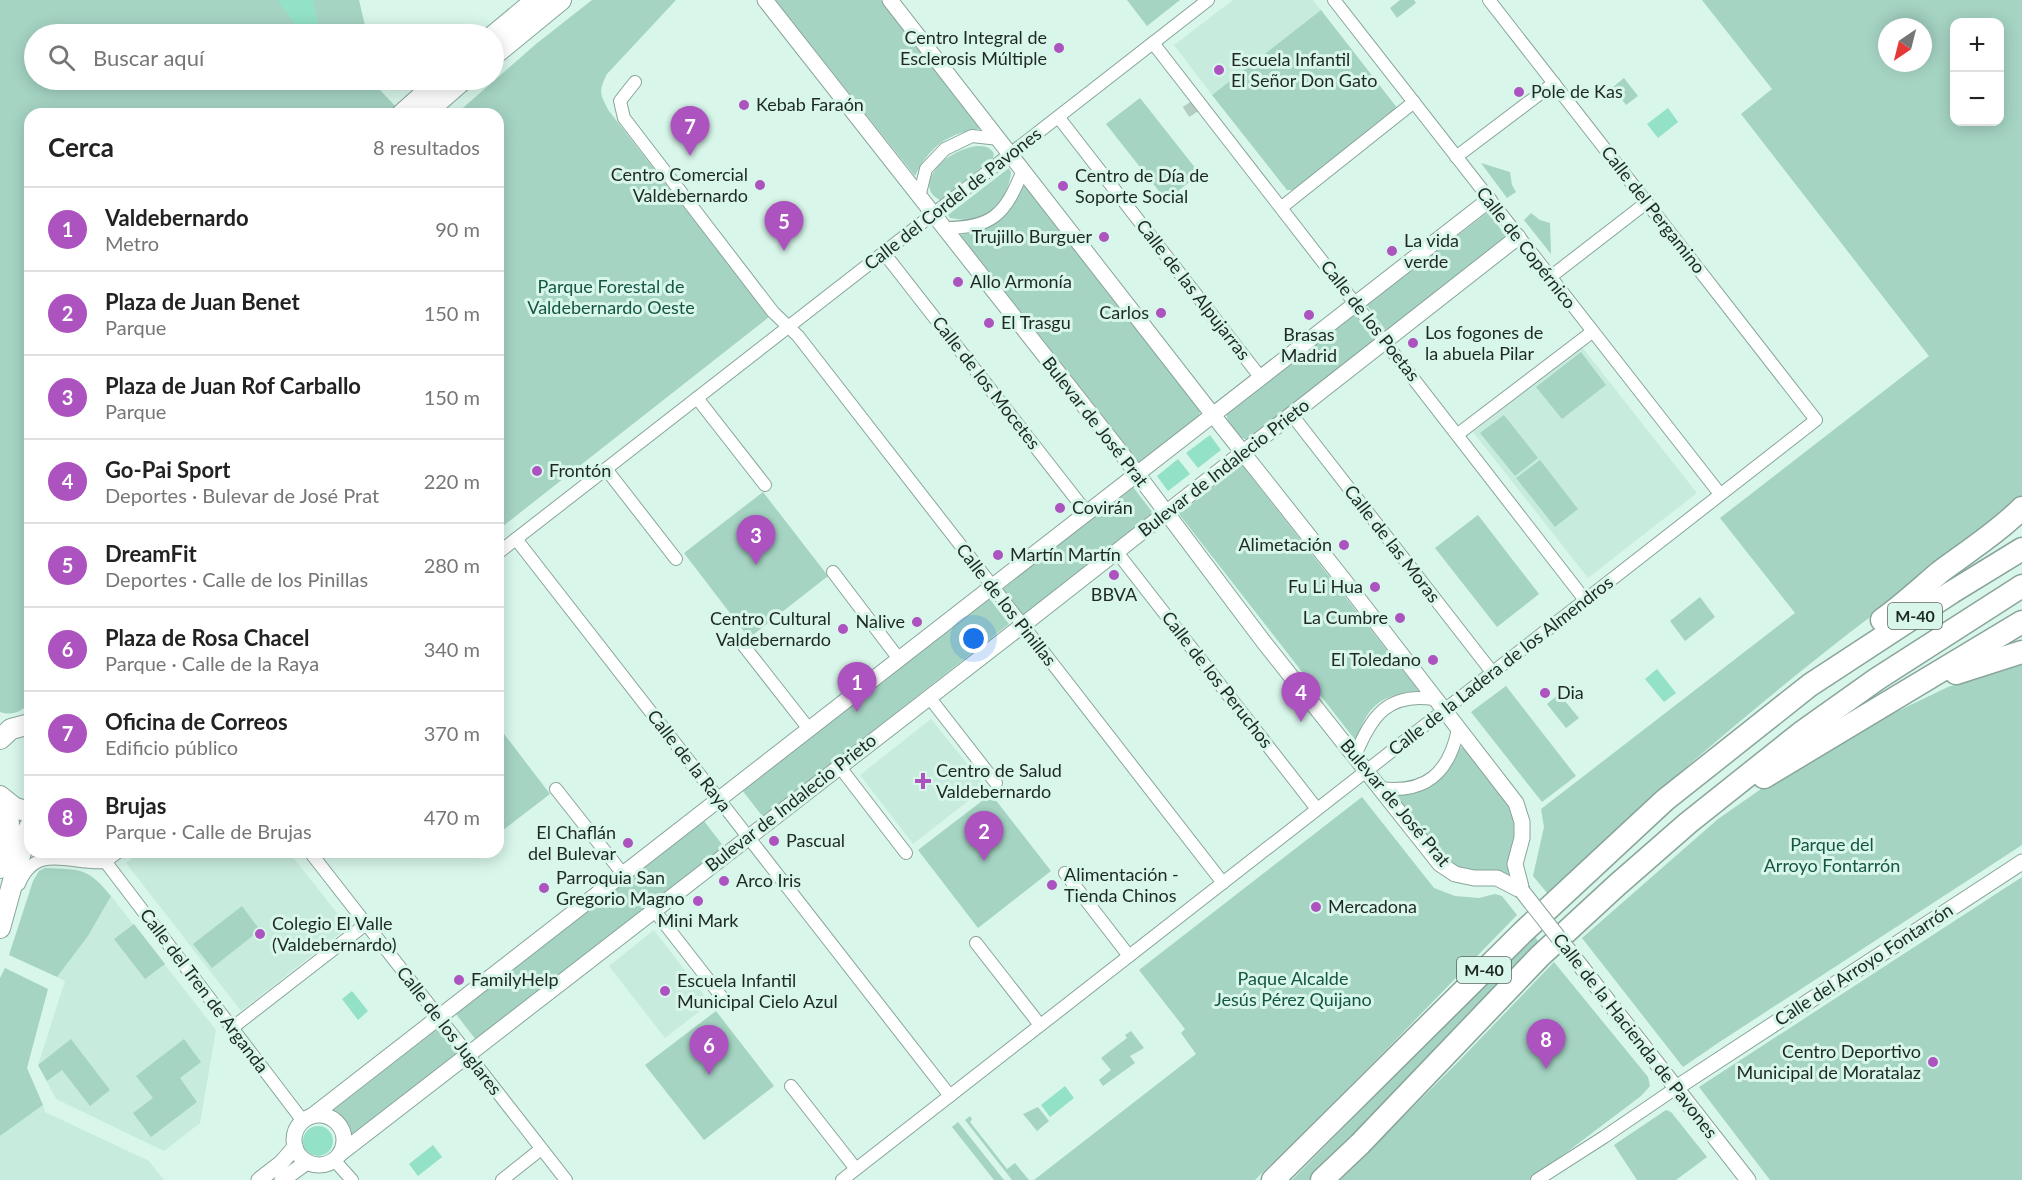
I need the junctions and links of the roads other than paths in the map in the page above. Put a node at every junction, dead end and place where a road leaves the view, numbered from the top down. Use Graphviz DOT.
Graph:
graph roads {
  1 [pos="536,0"];
  2 [pos="561,0"];
  3 [pos="765,0"];
  4 [pos="890,0"];
  5 [pos="1209,0"];
  6 [pos="1335,0"];
  7 [pos="1489,0"];
  8 [pos="504,27"];
  9 [pos="1153,43"];
  10 [pos="504,47"];
  11 [pos="1554,83"];
  12 [pos="429,90"];
  13 [pos="452,90"];
  14 [pos="1414,102"];
  15 [pos="409,108"];
  16 [pos="431,108"];
  17 [pos="1059,118"];
  18 [pos="999,140"];
  19 [pos="1011,155"];
  20 [pos="1456,157"];
  21 [pos="1023,170"];
  22 [pos="919,196"];
  23 [pos="1489,200"];
  24 [pos="1646,203"];
  25 [pos="1281,207"];
  26 [pos="933,215"];
  27 [pos="943,228"];
  28 [pos="1518,237"];
  29 [pos="884,253"];
  30 [pos="1549,278"];
  31 [pos="1356,303"];
  32 [pos="790,326"];
  33 [pos="1592,332"];
  34 [pos="1386,342"];
  35 [pos="1261,378"];
  36 [pos="698,398"];
  37 [pos="1213,415"];
  38 [pos="1292,415"];
  39 [pos="1816,420"];
  40 [pos="1458,434"];
  41 [pos="1243,453"];
  42 [pos="606,469"];
  43 [pos="1137,474"];
  44 [pos="765,486"];
  45 [pos="1720,494"];
  46 [pos="2022,508"];
  47 [pos="1087,513"];
  48 [pos="1166,513"];
  49 [pos="2022,524"];
  50 [pos="516,539"];
  51 [pos="504,549"];
  52 [pos="2022,549"];
  53 [pos="1116,551"];
  54 [pos="676,559"];
  55 [pos="833,572"];
  56 [pos="2022,586"];
  57 [pos="992,587"];
  58 [pos="1585,600"];
  59 [pos="1908,602"];
  60 [pos="2022,622"];
  61 [pos="1022,624"];
  62 [pos="740,641"];
  63 [pos="2022,652"];
  64 [pos="900,659"];
  65 [pos="1492,672"];
  66 [pos="1810,685"];
  67 [pos="1915,686"];
  68 [pos="929,697"];
  69 [pos="1434,699"];
  70 [pos="1444,712"];
  71 [pos="24,724"];
  72 [pos="809,729"];
  73 [pos="1458,729"];
  74 [pos="0,739"];
  75 [pos="1355,756"];
  76 [pos="839,766"];
  77 [pos="1366,771"];
  78 [pos="996,783"];
  79 [pos="1380,788"];
  80 [pos="556,789"];
  81 [pos="2,798"];
  82 [pos="719,799"];
  83 [pos="1317,809"];
  84 [pos="24,810"];
  85 [pos="1688,823"];
  86 [pos="748,837"];
  87 [pos="24,841"];
  88 [pos="906,853"];
  89 [pos="52,858"];
  90 [pos="52,858"];
  91 [pos="100,858"];
  92 [pos="103,858"];
  93 [pos="315,858"];
  94 [pos="2022,862"];
  95 [pos="0,868"];
  96 [pos="1065,873"];
  97 [pos="622,874"];
  98 [pos="1223,883"];
  99 [pos="1522,891"];
  100 [pos="654,910"];
  101 [pos="366,924"];
  102 [pos="0,929"];
  103 [pos="976,943"];
  104 [pos="1129,956"];
  105 [pos="721,996"];
  106 [pos="439,1018"];
  107 [pos="1040,1025"];
  108 [pos="232,1028"];
  109 [pos="468,1054"];
  110 [pos="791,1086"];
  111 [pos="1676,1088"];
  112 [pos="950,1096"];
  113 [pos="308,1118"];
  114 [pos="295,1147"];
  115 [pos="541,1149"];
  116 [pos="338,1156"];
  117 [pos="307,1162"];
  118 [pos="856,1169"];
  119 [pos="259,1180"];
  120 [pos="282,1180"];
  121 [pos="352,1180"];
  122 [pos="502,1180"];
  123 [pos="566,1180"];
  124 [pos="842,1180"];
  125 [pos="1272,1180"];
  126 [pos="1322,1180"];
  127 [pos="1537,1180"];
  128 [pos="1748,1180"];
  1 -- 8 [label="main road"];
  2 -- 10 [label="main road"];
  3 -- 22 [label="street, Bulevar de José Prat"];
  4 -- 18 [label="street"];
  5 -- 9 [label="street, Calle del Cordel de Pavones"];
  6 -- 14 [label="street, Calle de Copérnico"];
  7 -- 11 [label="street, Calle del Pergamino"];
  9 -- 17 [label="street, Calle del Cordel de Pavones"];
  9 -- 25 [label="street, Calle de los Poetas"];
  11 -- 20 [label="street"];
  11 -- 24 [label="street, Calle del Pergamino"];
  12 -- 15 [label="main road"];
  13 -- 16 [label="main road"];
  14 -- 20 [label="street, Calle de Copérnico"];
  14 -- 25 [label="street"];
  17 -- 19 [label="street, Calle del Cordel de Pavones"];
  17 -- 35 [label="street, Calle de las Alpujarras"];
  18 -- 19 [label="street"];
  18 -- 22 [label="street"];
  19 -- 21 [label="street"];
  19 -- 26 [label="street, Calle del Cordel de Pavones"];
  20 -- 23 [label="street, Calle de Copérnico"];
  21 -- 27 [label="street"];
  21 -- 37 [label="street"];
  22 -- 26 [label="street, Bulevar de José Prat"];
  23 -- 28 [label="street, Calle de Copérnico"];
  23 -- 31 [label="street"];
  24 -- 30 [label="street"];
  24 -- 39 [label="street, Calle del Pergamino"];
  25 -- 31 [label="street, Calle de los Poetas"];
  26 -- 27 [label="street, Bulevar de José Prat"];
  26 -- 29 [label="street, Calle del Cordel de Pavones"];
  27 -- 43 [label="street, Bulevar de José Prat"];
  28 -- 30 [label="street, Calle de Copérnico"];
  28 -- 34 [label="street, Bulevar de Indalecio Prieto"];
  29 -- 32 [label="street, Calle del Cordel de Pavones"];
  29 -- 47 [label="street, Calle de los Mocetes"];
  30 -- 33 [label="street, Calle de Copérnico"];
  31 -- 34 [label="street, Calle de los Poetas"];
  31 -- 35 [label="street"];
  32 -- 32 [label="street, Calle de los Pinillas"];
  32 -- 36 [label="street, Calle del Cordel de Pavones"];
  32 -- 57 [label="street, Calle de los Pinillas"];
  33 -- 40 [label="street"];
  33 -- 45 [label="street, Calle de Copérnico"];
  34 -- 38 [label="street, Bulevar de Indalecio Prieto"];
  34 -- 40 [label="street, Calle de los Poetas"];
  35 -- 37 [label="street"];
  36 -- 42 [label="street, Calle del Cordel de Pavones"];
  36 -- 44 [label="street"];
  37 -- 41 [label="street"];
  37 -- 43 [label="street"];
  38 -- 41 [label="street, Bulevar de Indalecio Prieto"];
  38 -- 65 [label="street, Calle de las Moras"];
  39 -- 45 [label="street, Calle de la Ladera de los Almendros"];
  40 -- 58 [label="street, Calle de los Poetas"];
  41 -- 48 [label="street, Bulevar de Indalecio Prieto"];
  41 -- 69 [label="street"];
  42 -- 50 [label="street, Calle del Cordel de Pavones"];
  42 -- 54 [label="street"];
  43 -- 47 [label="street"];
  43 -- 48 [label="street, Bulevar de José Prat"];
  45 -- 58 [label="street, Calle de la Ladera de los Almendros"];
  46 -- 59 [label="highway"];
  47 -- 57 [label="street"];
  48 -- 53 [label="street, Bulevar de Indalecio Prieto"];
  48 -- 75 [label="street, Bulevar de José Prat"];
  49 -- 59 [label="highway"];
  50 -- 51 [label="street, Calle del Cordel de Pavones"];
  50 -- 82 [label="street, Calle de la Raya"];
  52 -- 66 [label="highway, M-40"];
  53 -- 61 [label="street, Bulevar de Indalecio Prieto"];
  53 -- 83 [label="street, Calle de los Peruchos"];
  55 -- 64 [label="street"];
  56 -- 85 [label="highway, M-40"];
  57 -- 61 [label="street, Calle de los Pinillas"];
  57 -- 64 [label="street"];
  58 -- 65 [label="street, Calle de la Ladera de los Almendros"];
  59 -- 66 [label="highway"];
  60 -- 67 [label="highway"];
  61 -- 68 [label="street, Bulevar de Indalecio Prieto"];
  61 -- 98 [label="street, Calle de los Pinillas"];
  62 -- 72 [label="street"];
  63 -- 67 [label="highway"];
  64 -- 72 [label="street"];
  65 -- 70 [label="street, Calle de la Ladera de los Almendros"];
  66 -- 125 [label="highway, M-40"];
  67 -- 85 [label="highway"];
  68 -- 76 [label="street, Bulevar de Indalecio Prieto"];
  68 -- 78 [label="street"];
  69 -- 70 [label="street"];
  69 -- 75 [label="street, Calle de la Ladera de los Almendros"];
  70 -- 73 [label="street"];
  70 -- 77 [label="street, Calle de la Ladera de los Almendros"];
  71 -- 74 [label="main road"];
  72 -- 82 [label="street"];
  73 -- 79 [label="street, Calle de la Ladera de los Almendros"];
  73 -- 99 [label="street"];
  75 -- 77 [label="street, Bulevar de José Prat"];
  76 -- 86 [label="street, Bulevar de Indalecio Prieto"];
  76 -- 88 [label="street"];
  77 -- 79 [label="street, Bulevar de José Prat"];
  77 -- 83 [label="street, Calle de la Ladera de los Almendros"];
  79 -- 99 [label="street, Bulevar de José Prat"];
  80 -- 97 [label="street"];
  81 -- 84 [label="main road"];
  81 -- 95 [label="main road"];
  82 -- 86 [label="street, Calle de la Raya"];
  82 -- 97 [label="street"];
  83 -- 98 [label="street, Calle de la Ladera de los Almendros"];
  85 -- 126 [label="highway, M-40"];
  86 -- 100 [label="street, Bulevar de Indalecio Prieto"];
  86 -- 112 [label="street, Calle de la Raya"];
  87 -- 102 [label="main road"];
  89 -- 102 [label="street"];
  90 -- 91 [label="street"];
  92 -- 108 [label="street, Calle del Tren de Arganda"];
  93 -- 101 [label="street, Calle de los Juglares"];
  94 -- 111 [label="street, Calle del Arroyo Fontarrón"];
  96 -- 104 [label="street"];
  97 -- 106 [label="street"];
  98 -- 104 [label="street, Calle de la Ladera de los Almendros"];
  99 -- 111 [label="street, Calle de la Hacienda de Pavones, bridge"];
  100 -- 105 [label="street"];
  100 -- 109 [label="street, Bulevar de Indalecio Prieto"];
  101 -- 106 [label="street, Calle de los Juglares"];
  101 -- 108 [label="street"];
  103 -- 107 [label="street"];
  104 -- 107 [label="street, Calle de la Ladera de los Almendros"];
  106 -- 109 [label="street, Calle de los Juglares"];
  106 -- 113 [label="street"];
  107 -- 112 [label="street, Calle de la Ladera de los Almendros"];
  108 -- 113 [label="street, Calle del Tren de Arganda"];
  109 -- 115 [label="street, Calle de los Juglares"];
  109 -- 116 [label="street, Bulevar de Indalecio Prieto"];
  110 -- 118 [label="street"];
  111 -- 127 [label="street"];
  111 -- 128 [label="street, Calle de la Hacienda de Pavones"];
  112 -- 118 [label="street, Calle de la Ladera de los Almendros"];
  113 -- 114 [label="street"];
  113 -- 116 [label="street"];
  114 -- 117 [label="street"];
  114 -- 119 [label="street"];
  115 -- 122 [label="street"];
  115 -- 123 [label="street, Calle de los Juglares"];
  116 -- 117 [label="street"];
  116 -- 121 [label="street"];
  117 -- 120 [label="street"];
  118 -- 124 [label="street, Calle de la Ladera de los Almendros"];
}
